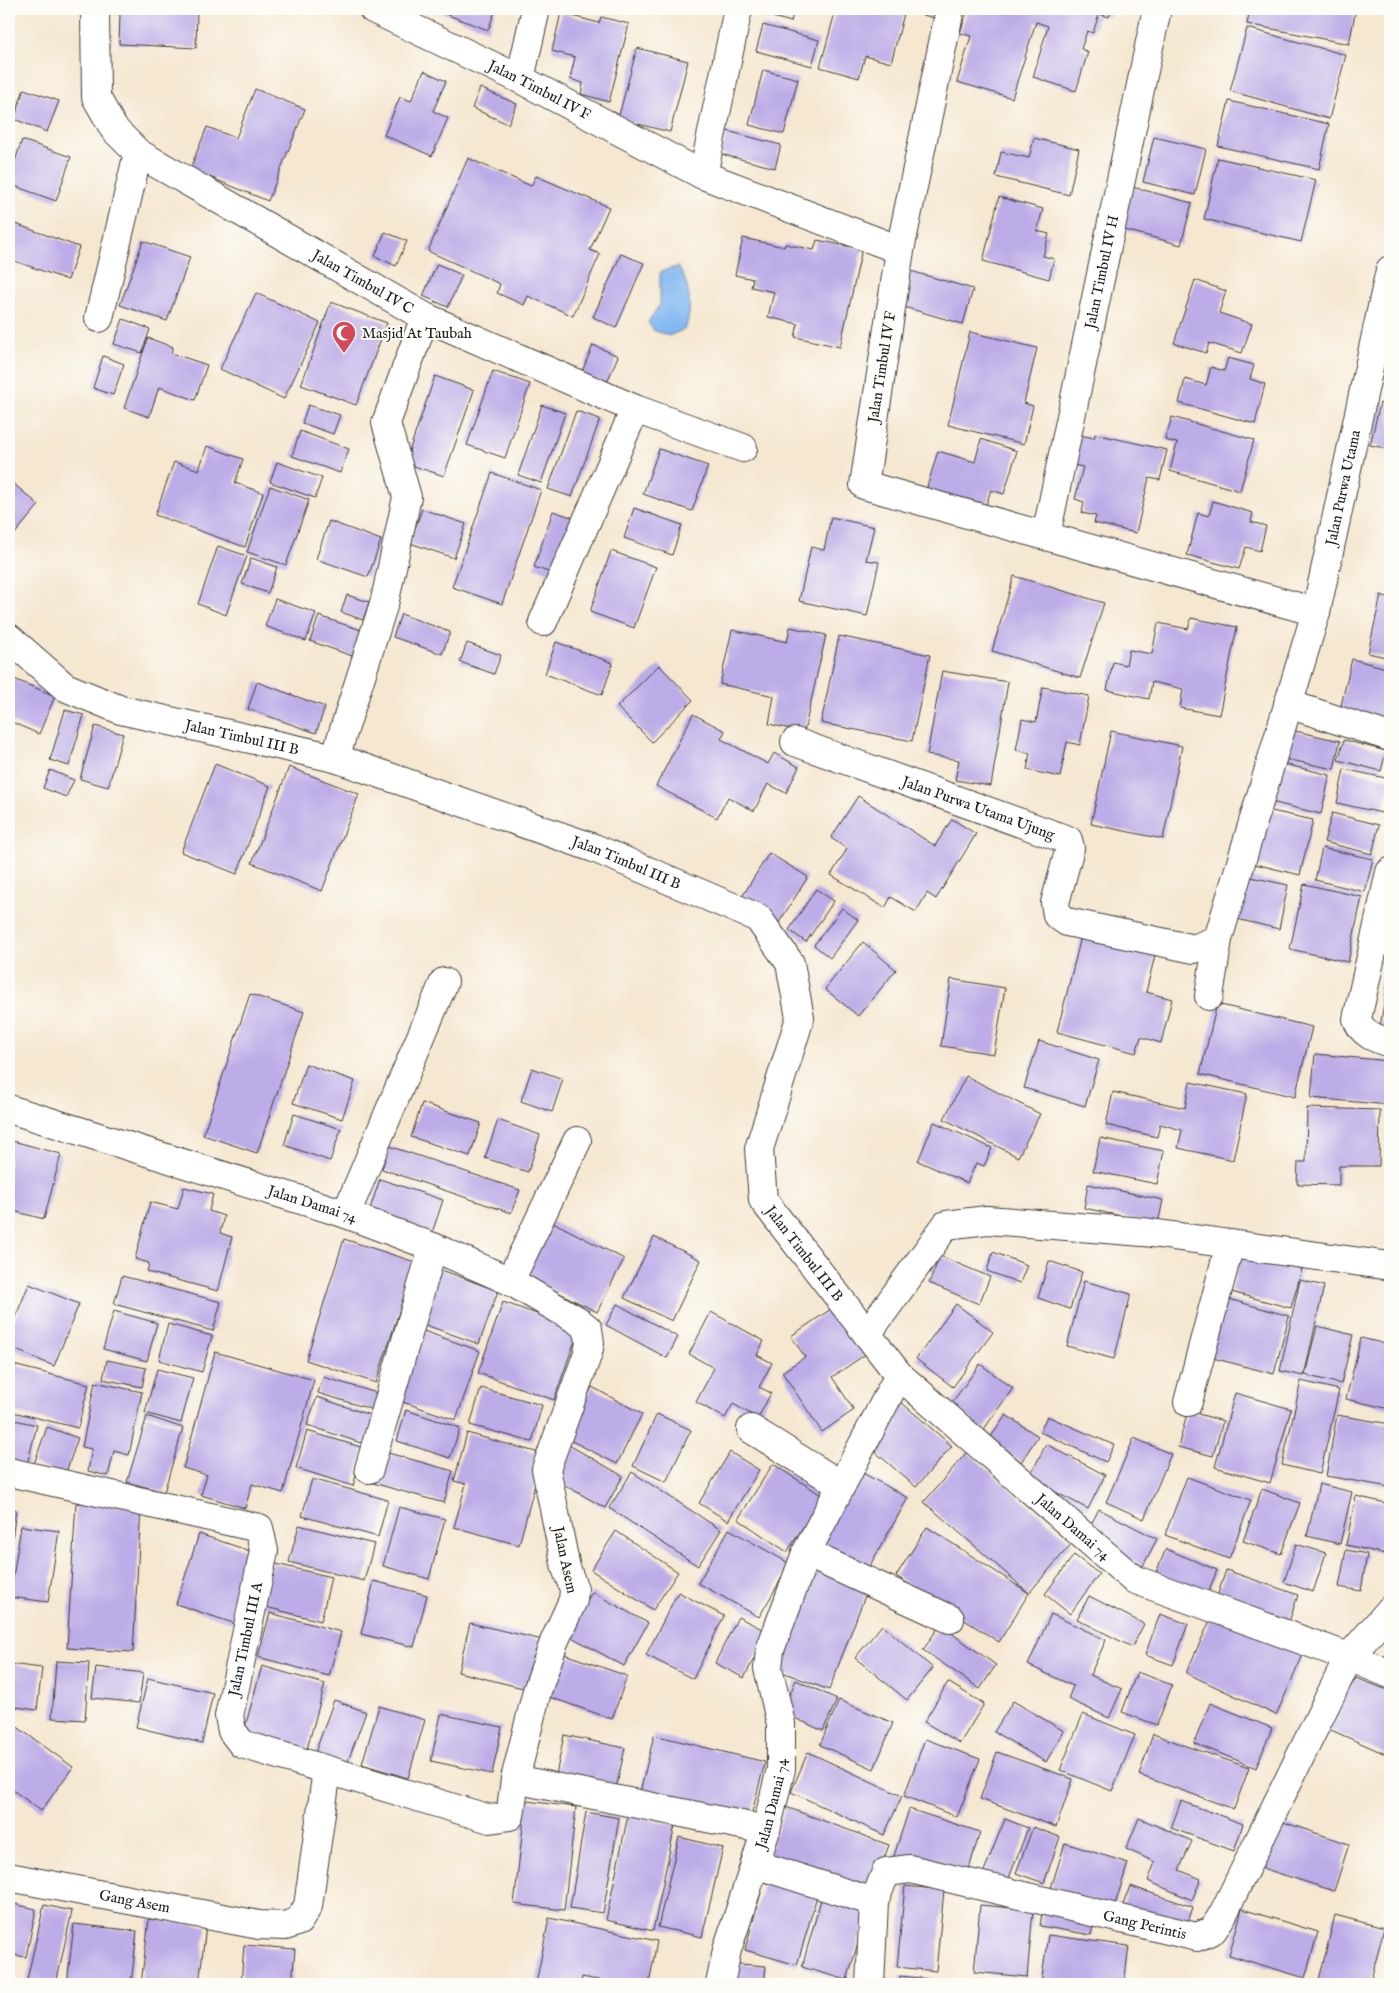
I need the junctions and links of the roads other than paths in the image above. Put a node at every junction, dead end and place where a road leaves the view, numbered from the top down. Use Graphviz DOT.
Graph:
graph roads {
  1 [pos="95,9"];
  2 [pos="373,9"];
  3 [pos="536,9"];
  4 [pos="738,9"];
  5 [pos="950,9"];
  6 [pos="1157,9"];
  7 [pos="520,79"];
  8 [pos="138,153"];
  9 [pos="703,175"];
  10 [pos="900,250"];
  11 [pos="1390,270"];
  12 [pos="425,317"];
  13 [pos="99,318"];
  14 [pos="635,408"];
  15 [pos="743,448"];
  16 [pos="1046,534"];
  17 [pos="1316,612"];
  18 [pos="543,622"];
  19 [pos="9,638"];
  20 [pos="1288,704"];
  21 [pos="1390,737"];
  22 [pos="795,742"];
  23 [pos="335,758"];
  24 [pos="1390,872"];
  25 [pos="1218,938"];
  26 [pos="444,982"];
  27 [pos="1209,996"];
  28 [pos="1390,1043"];
  29 [pos="9,1109"];
  30 [pos="577,1141"];
  31 [pos="346,1214"];
  32 [pos="1230,1244"];
  33 [pos="433,1246"];
  34 [pos="1390,1266"];
  35 [pos="510,1281"];
  36 [pos="867,1334"];
  37 [pos="590,1343"];
  38 [pos="899,1375"];
  39 [pos="1188,1402"];
  40 [pos="751,1429"];
  41 [pos="369,1469"];
  42 [pos="9,1472"];
  43 [pos="841,1484"];
  44 [pos="806,1553"];
  45 [pos="1390,1610"];
  46 [pos="950,1619"];
  47 [pos="1349,1657"];
  48 [pos="1390,1674"];
  49 [pos="327,1770"];
  50 [pos="516,1779"];
  51 [pos="490,1819"];
  52 [pos="766,1830"];
  53 [pos="755,1864"];
  54 [pos="9,1877"];
  55 [pos="874,1902"];
  56 [pos="720,1984"];
  57 [pos="870,1984"];
  1 -- 8 [label="street, Jalan Timbul IV C"];
  2 -- 7 [label="street, Jalan Timbul IV F"];
  3 -- 7 [label="street"];
  4 -- 9 [label="street"];
  5 -- 10 [label="street, Jalan Timbul IV F"];
  6 -- 16 [label="street, Jalan Timbul IV H"];
  7 -- 9 [label="street, Jalan Timbul IV F"];
  8 -- 12 [label="street, Jalan Timbul IV C"];
  8 -- 13 [label="street"];
  9 -- 10 [label="street, Jalan Timbul IV F"];
  10 -- 16 [label="street, Jalan Timbul IV F"];
  11 -- 17 [label="street, Jalan Purwa Utama"];
  12 -- 14 [label="street, Jalan Timbul IV C"];
  12 -- 23 [label="street"];
  14 -- 15 [label="street, Jalan Timbul IV C"];
  14 -- 18 [label="street"];
  16 -- 17 [label="street"];
  17 -- 20 [label="street, Jalan Purwa Utama"];
  19 -- 23 [label="street, Jalan Timbul III B"];
  20 -- 21 [label="street"];
  20 -- 25 [label="street"];
  22 -- 25 [label="street, Jalan Purwa Utama Ujung"];
  23 -- 36 [label="street, Jalan Timbul III B"];
  24 -- 28 [label="street"];
  25 -- 27 [label="street"];
  26 -- 31 [label="street"];
  29 -- 31 [label="street, Jalan Damai 74"];
  30 -- 35 [label="street"];
  31 -- 33 [label="street, Jalan Damai 74"];
  32 -- 34 [label="street"];
  32 -- 36 [label="street"];
  32 -- 39 [label="street"];
  33 -- 35 [label="street, Jalan Damai 74"];
  33 -- 41 [label="street"];
  35 -- 37 [label="street, Jalan Damai 74"];
  36 -- 38 [label="street, Jalan Timbul III B"];
  37 -- 50 [label="street, Jalan Asem"];
  38 -- 43 [label="street, Jalan Damai 74"];
  38 -- 47 [label="street, Jalan Damai 74"];
  40 -- 43 [label="street"];
  42 -- 49 [label="street, Jalan Timbul III A"];
  43 -- 44 [label="street, Jalan Damai 74"];
  44 -- 46 [label="street"];
  44 -- 52 [label="street, Jalan Damai 74"];
  45 -- 47 [label="street, Gang Perintis"];
  47 -- 48 [label="street, Jalan Damai 74"];
  47 -- 55 [label="street, Gang Perintis"];
  49 -- 51 [label="street, Jalan Timbul III A"];
  49 -- 54 [label="street, Gang Asem"];
  50 -- 51 [label="street, Jalan Asem"];
  50 -- 52 [label="street"];
  52 -- 53 [label="street, Jalan Damai 74"];
  53 -- 55 [label="street"];
  53 -- 56 [label="street, Jalan Damai 74"];
  55 -- 57 [label="street, Gang Perintis"];
}
